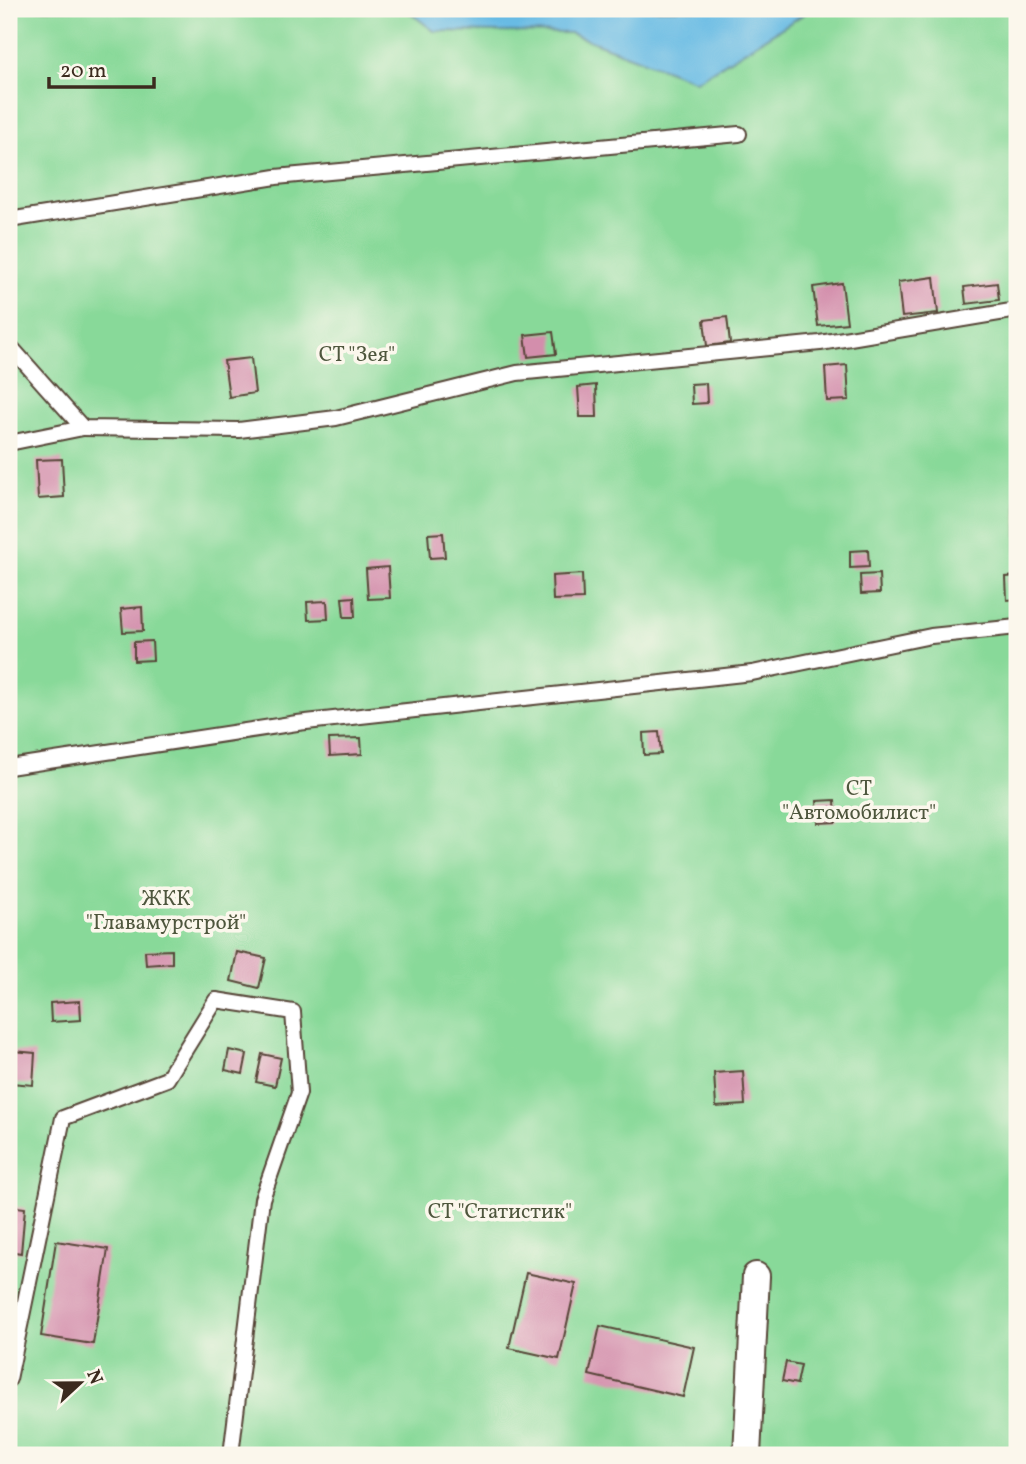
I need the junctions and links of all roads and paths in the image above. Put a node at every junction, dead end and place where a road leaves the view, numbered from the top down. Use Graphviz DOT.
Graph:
graph roads {
  1 [pos="739,134"];
  2 [pos="9,220"];
  3 [pos="1017,310"];
  4 [pos="9,345"];
  5 [pos="83,428"];
  6 [pos="9,443"];
  7 [pos="1017,626"];
  8 [pos="9,767"];
  9 [pos="756,1276"];
  10 [pos="9,1379"];
  11 [pos="231,1455"];
  12 [pos="747,1455"];
  1 -- 2 [label="lane"];
  3 -- 5 [label="lane"];
  4 -- 5 [label="lane"];
  5 -- 6 [label="lane"];
  7 -- 8 [label="lane"];
  9 -- 12 [label="street"];
  10 -- 11 [label="lane"];
}
